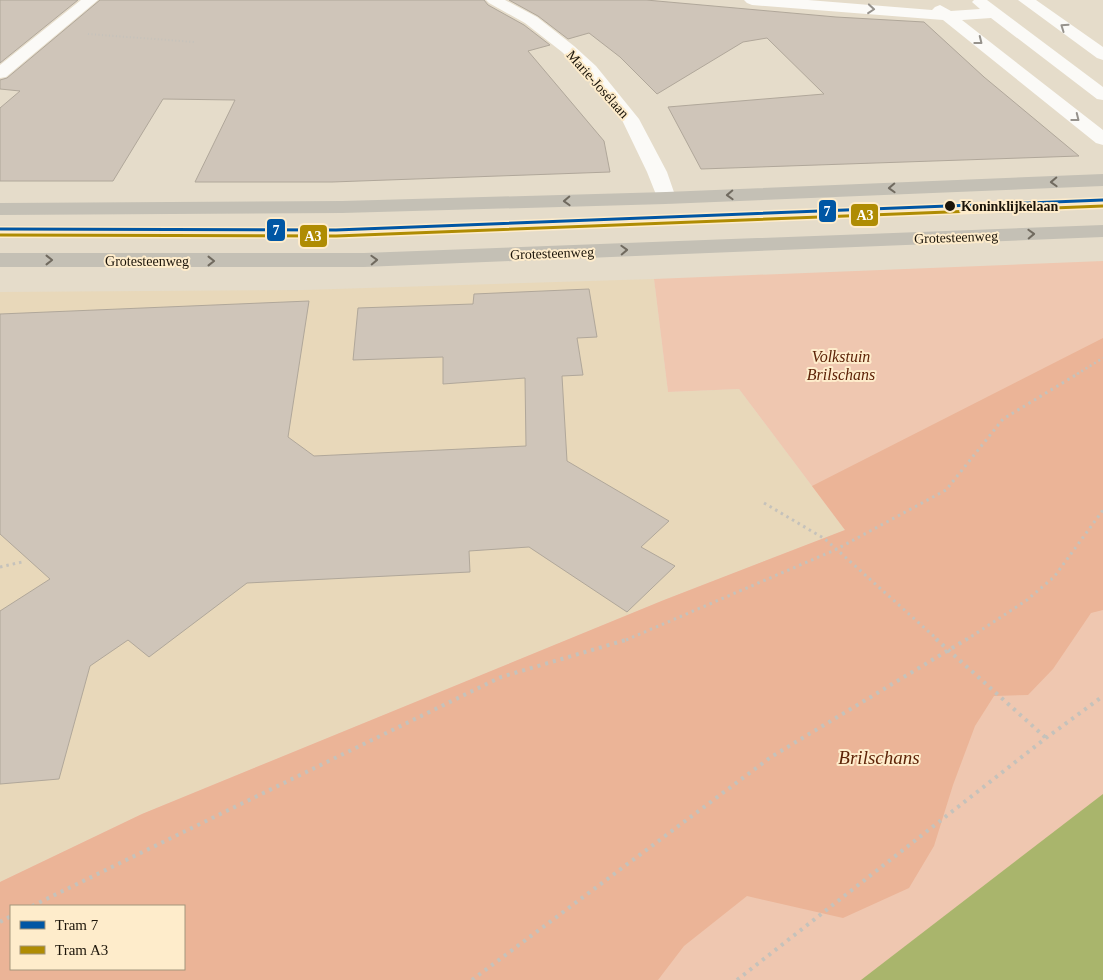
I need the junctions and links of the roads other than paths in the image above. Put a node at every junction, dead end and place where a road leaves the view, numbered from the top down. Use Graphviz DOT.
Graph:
graph roads {
  1 [pos="90,0"];
  2 [pos="494,0"];
  3 [pos="752,0"];
  4 [pos="928,0"];
  5 [pos="976,0"];
  6 [pos="1026,0"];
  7 [pos="994,13"];
  8 [pos="947,16"];
  9 [pos="1103,55"];
  10 [pos="8,60"];
  11 [pos="0,73"];
  12 [pos="1101,92"];
  13 [pos="1049,96"];
  14 [pos="1103,139"];
  15 [pos="1103,180"];
  16 [pos="666,198"];
  17 [pos="0,209"];
  18 [pos="1103,231"];
  19 [pos="0,260"];
  1 -- 10 [label="street"];
  2 -- 16 [label="street, Marie-Josélaan"];
  3 -- 8 [label="street, one-way"];
  4 -- 8 [label="street"];
  5 -- 7 [label="street"];
  9 -- 6 [label="street, one-way"];
  7 -- 8 [label="street"];
  7 -- 12 [label="street"];
  8 -- 13 [label="street, one-way"];
  10 -- 11 [label="street"];
  12 -- 13 [label="street"];
  13 -- 14 [label="street, one-way"];
  15 -- 16 [label="main road, one-way"];
  16 -- 17 [label="main road, one-way"];
  19 -- 18 [label="main road, Grotesteenweg, one-way"];
}
